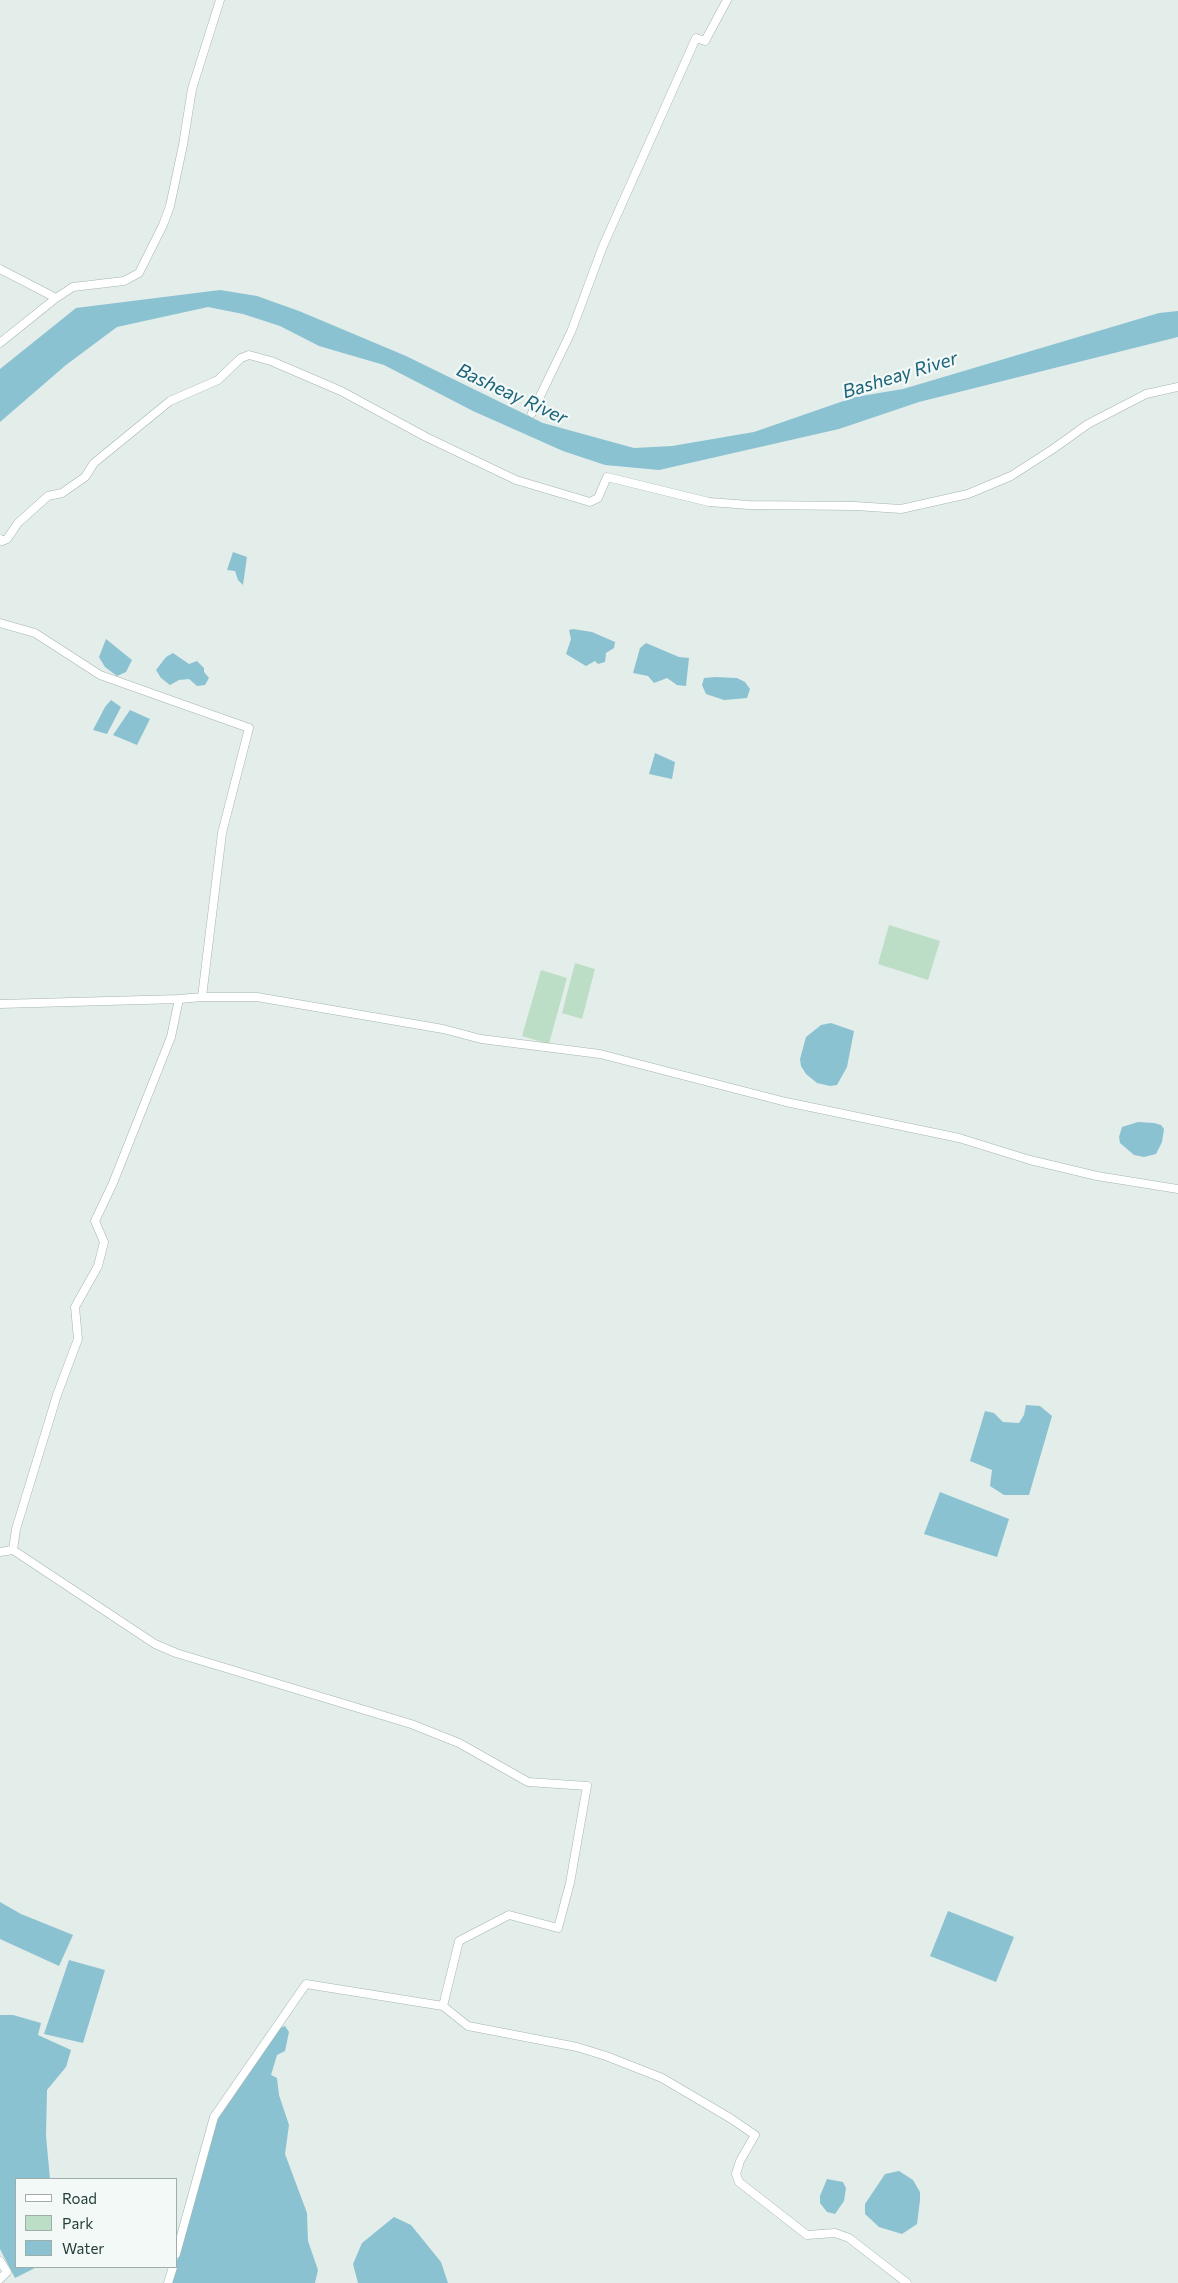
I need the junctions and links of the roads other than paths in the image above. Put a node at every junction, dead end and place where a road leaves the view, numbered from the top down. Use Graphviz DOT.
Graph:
graph roads {
  1 [pos="220,0"];
  2 [pos="727,0"];
  3 [pos="0,268"];
  4 [pos="56,298"];
  5 [pos="0,343"];
  6 [pos="1178,387"];
  7 [pos="532,413"];
  8 [pos="0,539"];
  9 [pos="0,623"];
  10 [pos="202,996"];
  11 [pos="179,999"];
  12 [pos="0,1004"];
  13 [pos="1178,1189"];
  14 [pos="13,1550"];
  15 [pos="0,1552"];
  16 [pos="443,2006"];
  17 [pos="178,2247"];
  18 [pos="0,2261"];
  19 [pos="173,2268"];
  20 [pos="0,2279"];
  21 [pos="168,2283"];
  22 [pos="907,2283"];
  1 -- 4 [label="street"];
  2 -- 7 [label="street"];
  3 -- 4 [label="street"];
  4 -- 5 [label="street"];
  6 -- 8 [label="street"];
  9 -- 10 [label="street"];
  10 -- 11 [label="street"];
  10 -- 13 [label="street"];
  11 -- 12 [label="street"];
  11 -- 14 [label="street"];
  14 -- 15 [label="street"];
  14 -- 16 [label="street"];
  16 -- 17 [label="street"];
  16 -- 22 [label="street"];
  18 -- 20 [label="street"];
  19 -- 21 [label="street"];
}
